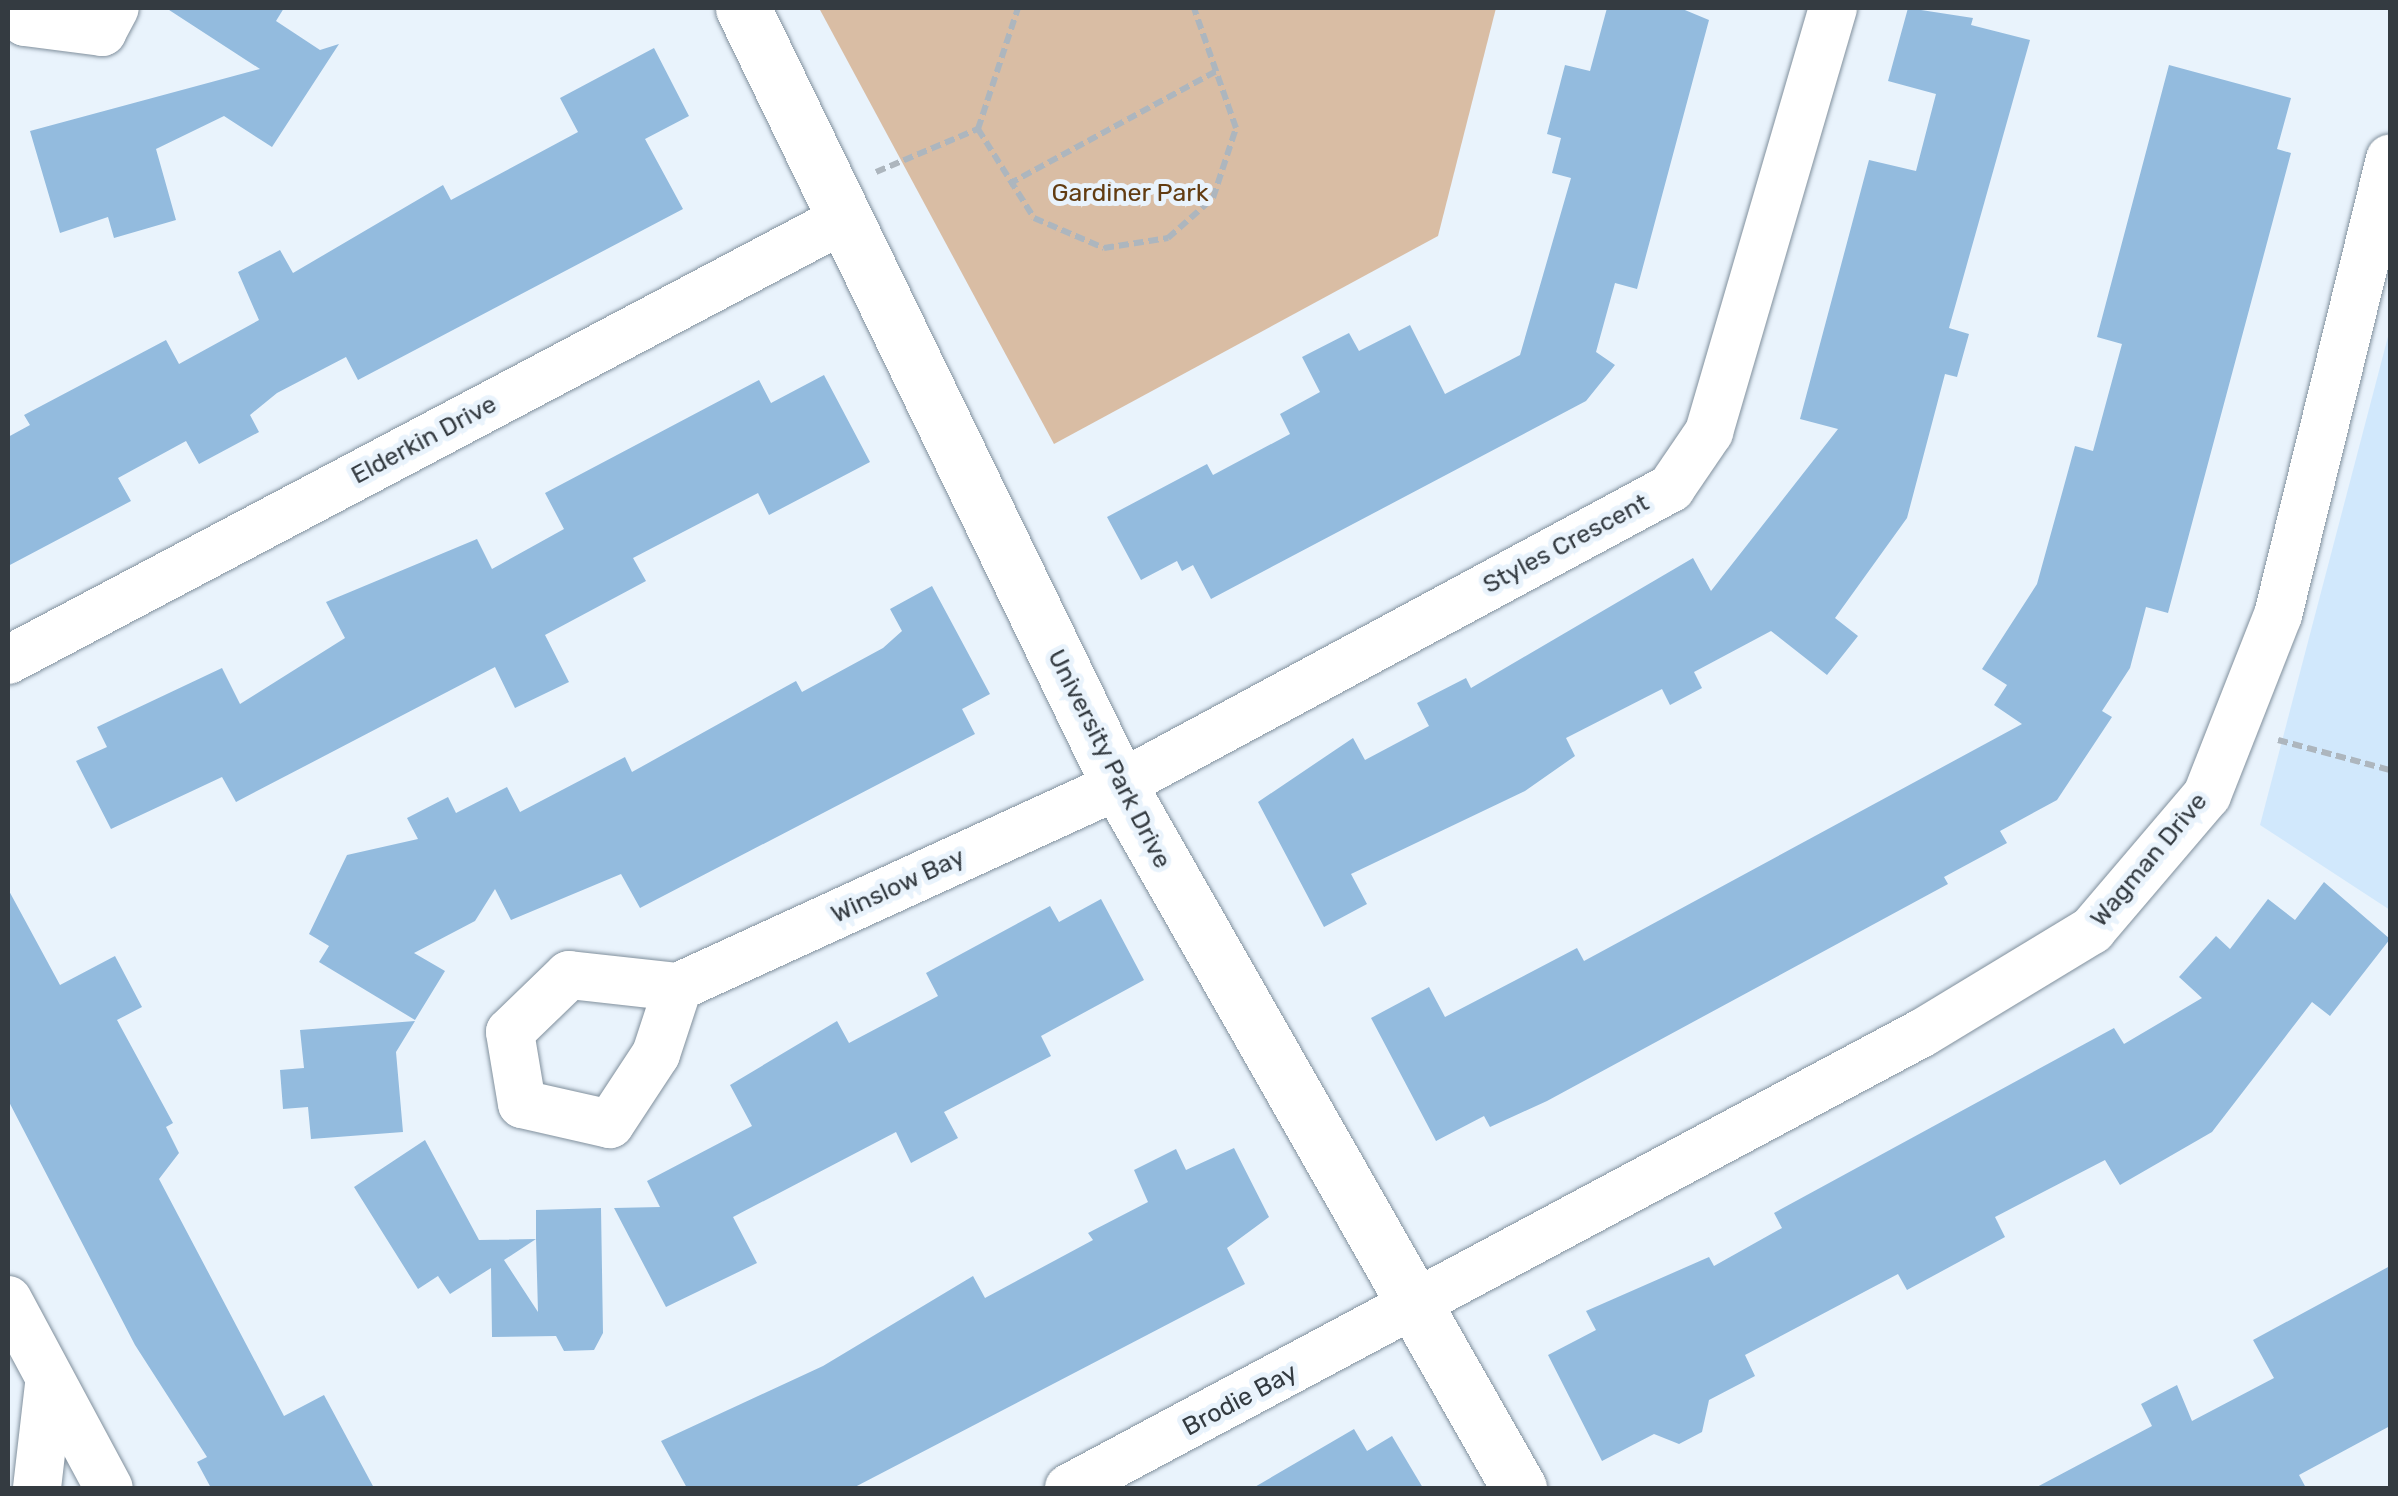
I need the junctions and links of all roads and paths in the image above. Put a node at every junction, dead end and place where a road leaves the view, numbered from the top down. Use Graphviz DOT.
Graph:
graph roads {
  1 [pos="20,8"];
  2 [pos="115,8"];
  3 [pos="743,8"];
  4 [pos="1018,8"];
  5 [pos="1194,8"];
  6 [pos="1832,8"];
  7 [pos="1216,71"];
  8 [pos="978,129"];
  9 [pos="2390,159"];
  10 [pos="1009,184"];
  11 [pos="834,206"];
  12 [pos="8,660"];
  13 [pos="2234,728"];
  14 [pos="2390,770"];
  15 [pos="1118,784"];
  16 [pos="678,988"];
  17 [pos="8,1300"];
  18 [pos="1411,1310"];
  19 [pos="49,1385"];
  20 [pos="37,1488"];
  21 [pos="109,1488"];
  22 [pos="1069,1488"];
  23 [pos="1518,1488"];
  1 -- 2 [label="street"];
  3 -- 11 [label="street, University Park Drive"];
  4 -- 8 [label="path"];
  5 -- 7 [label="path"];
  6 -- 15 [label="street, Styles Crescent"];
  7 -- 10 [label="path"];
  7 -- 10 [label="path"];
  8 -- 10 [label="path"];
  8 -- 11 [label="path"];
  9 -- 13 [label="street, Wagman Drive"];
  11 -- 12 [label="street, Elderkin Drive"];
  11 -- 15 [label="street, University Park Drive"];
  13 -- 14 [label="path"];
  13 -- 18 [label="street, Wagman Drive"];
  15 -- 16 [label="street, Winslow Bay"];
  15 -- 18 [label="street, University Park Drive"];
  17 -- 19 [label="street"];
  18 -- 22 [label="street, Brodie Bay"];
  18 -- 23 [label="street, University Park Drive"];
  19 -- 20 [label="street"];
  19 -- 21 [label="street"];
}
